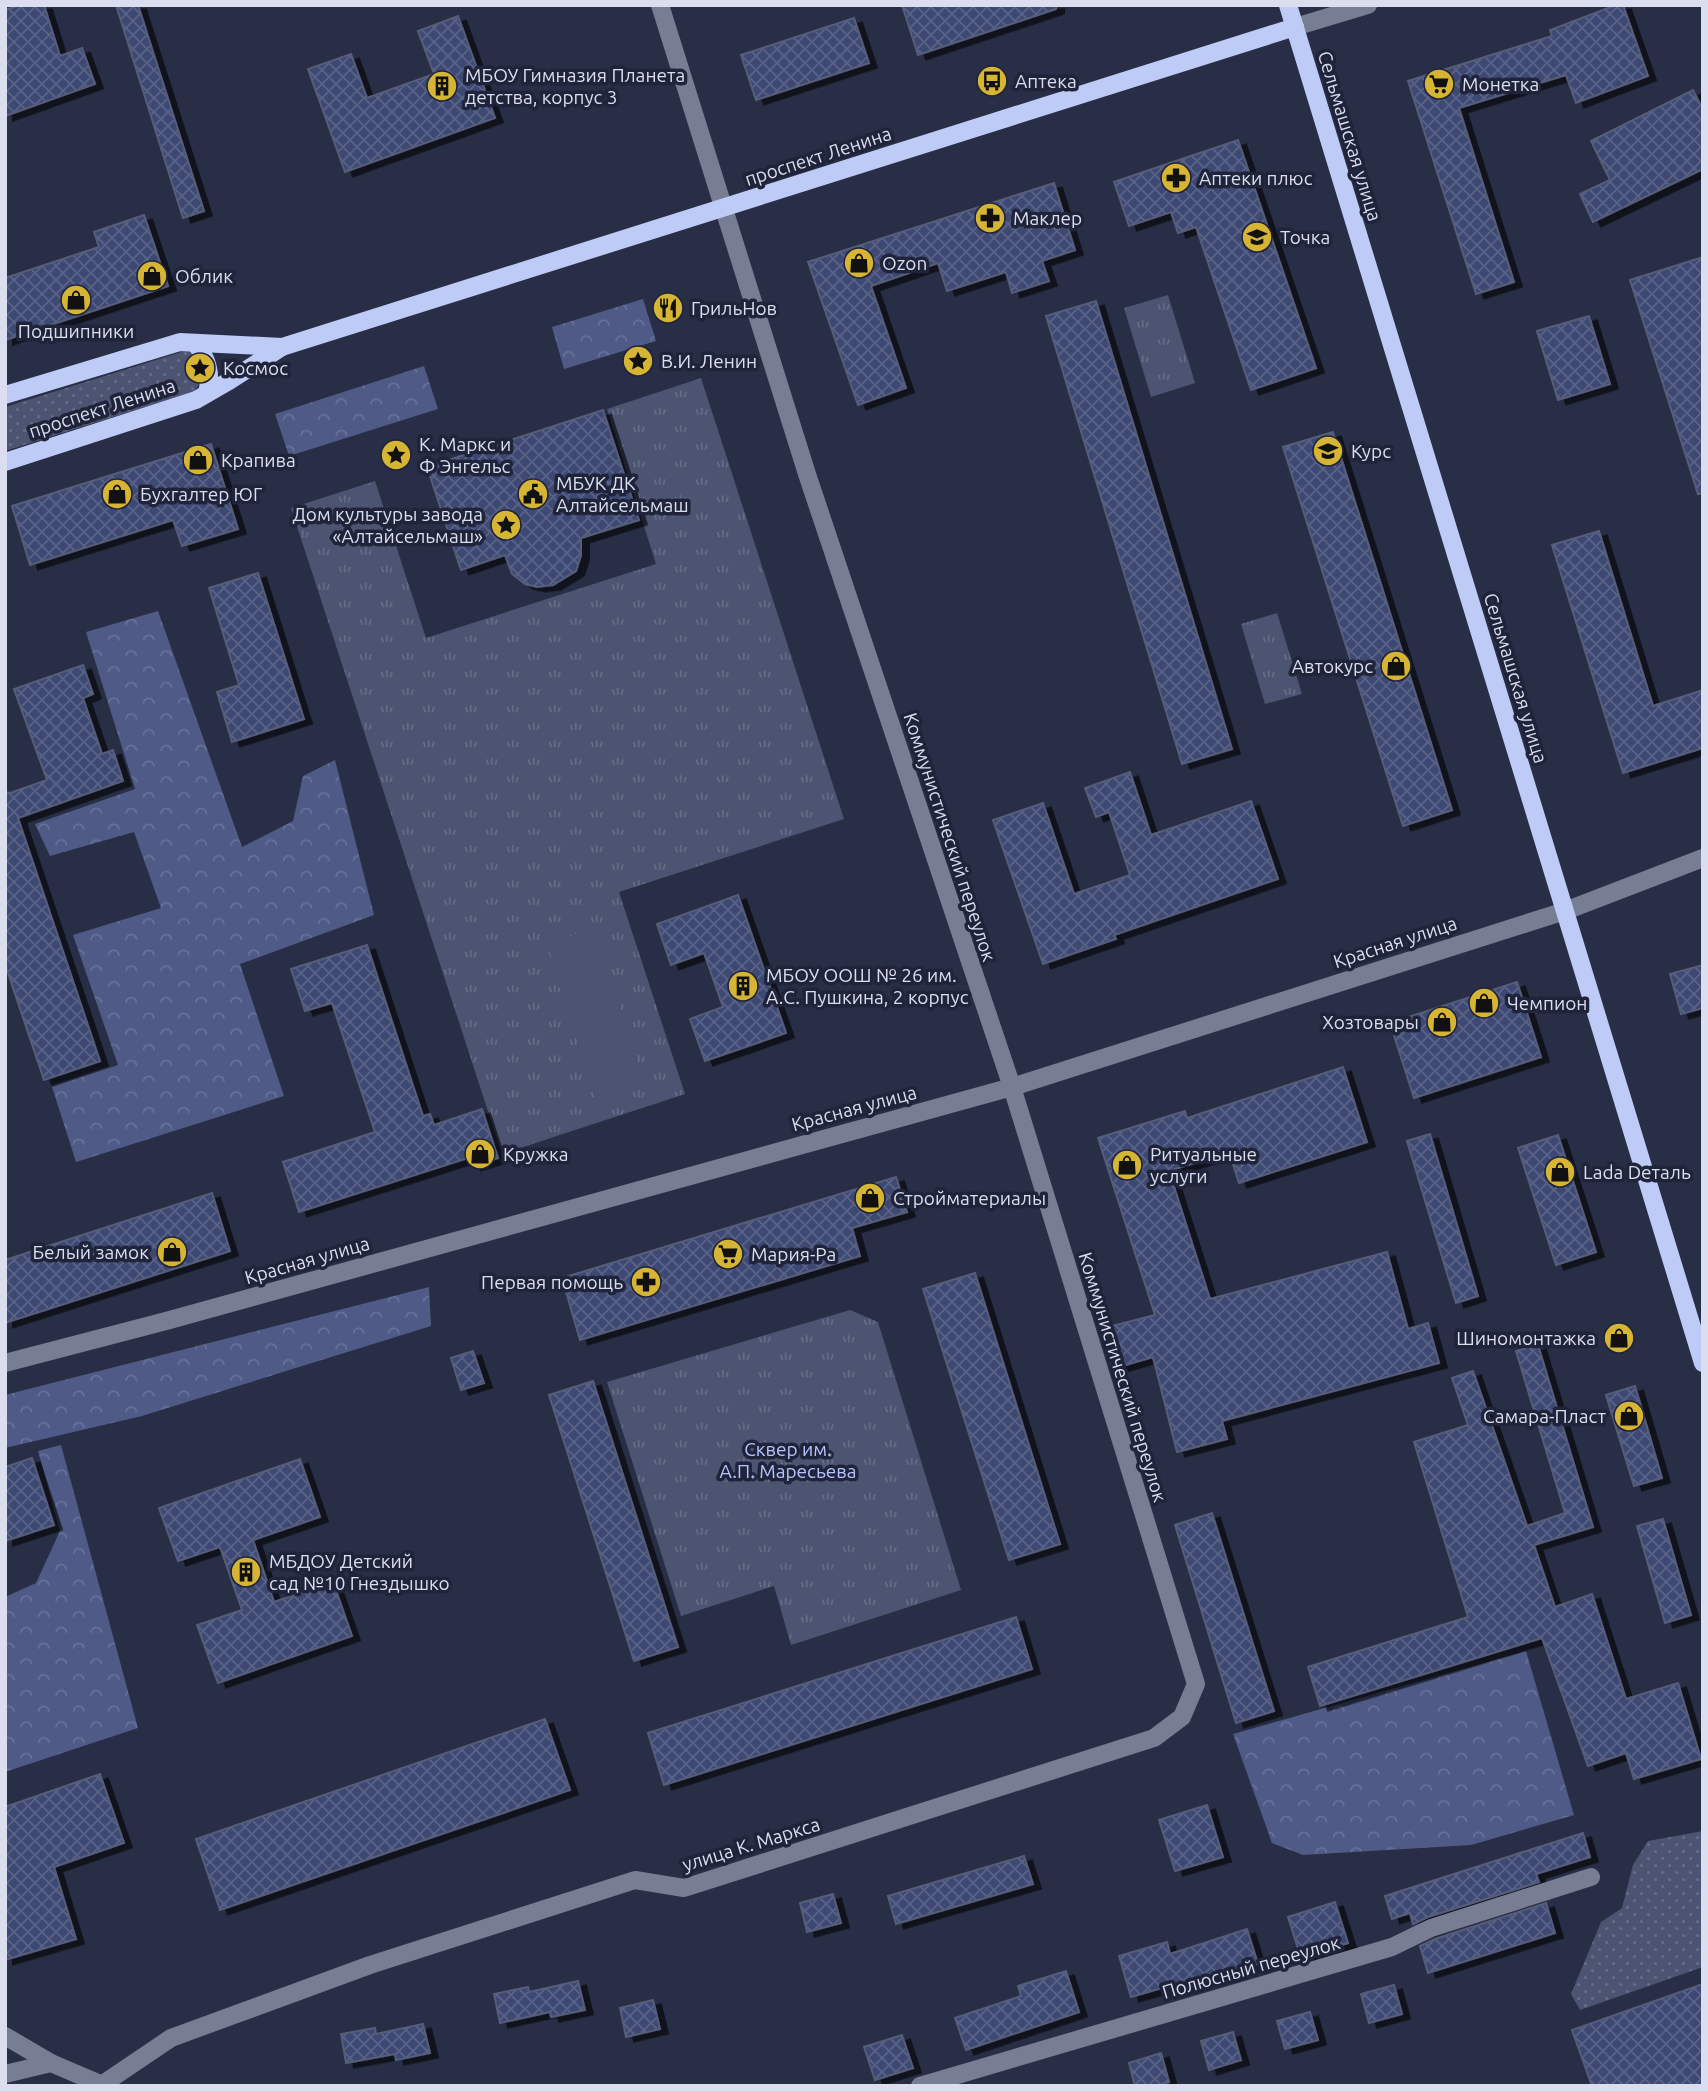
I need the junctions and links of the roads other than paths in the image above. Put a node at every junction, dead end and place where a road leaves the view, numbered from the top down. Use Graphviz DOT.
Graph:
graph roads {
  1 [pos="660,5"];
  2 [pos="1288,5"];
  3 [pos="1368,5"];
  4 [pos="1295,27"];
  5 [pos="725,208"];
  6 [pos="195,343"];
  7 [pos="282,347"];
  8 [pos="207,394"];
  9 [pos="5,395"];
  10 [pos="5,462"];
  11 [pos="1703,858"];
  12 [pos="1565,911"];
  13 [pos="1012,1087"];
  14 [pos="5,1363"];
  15 [pos="1703,1363"];
  16 [pos="1196,1684"];
  17 [pos="1591,1877"];
  18 [pos="5,2036"];
  19 [pos="51,2063"];
  20 [pos="5,2074"];
  21 [pos="104,2085"];
  22 [pos="920,2086"];
  1 -- 5 [label="street, Коммунистический переулок"];
  2 -- 4 [label="main road, Сельмашская улица"];
  3 -- 4 [label="street, проспект Ленина"];
  4 -- 5 [label="main road, проспект Ленина"];
  4 -- 12 [label="main road, Сельмашская улица"];
  5 -- 7 [label="main road, проспект Ленина"];
  5 -- 13 [label="street, Коммунистический переулок"];
  6 -- 7 [label="main road, проспект Ленина"];
  6 -- 8 [label="main road"];
  6 -- 9 [label="main road, проспект Ленина"];
  7 -- 8 [label="main road, проспект Ленина"];
  8 -- 10 [label="main road, проспект Ленина"];
  11 -- 12 [label="street, Красная улица"];
  12 -- 13 [label="street, Красная улица"];
  12 -- 15 [label="main road, Сельмашская улица"];
  13 -- 14 [label="street, Красная улица"];
  13 -- 16 [label="street, Коммунистический переулок"];
  16 -- 21 [label="street, улица К. Маркса"];
  17 -- 22 [label="street, Полюсный переулок"];
  18 -- 19 [label="street"];
  19 -- 20 [label="street"];
  19 -- 21 [label="street"];
}
